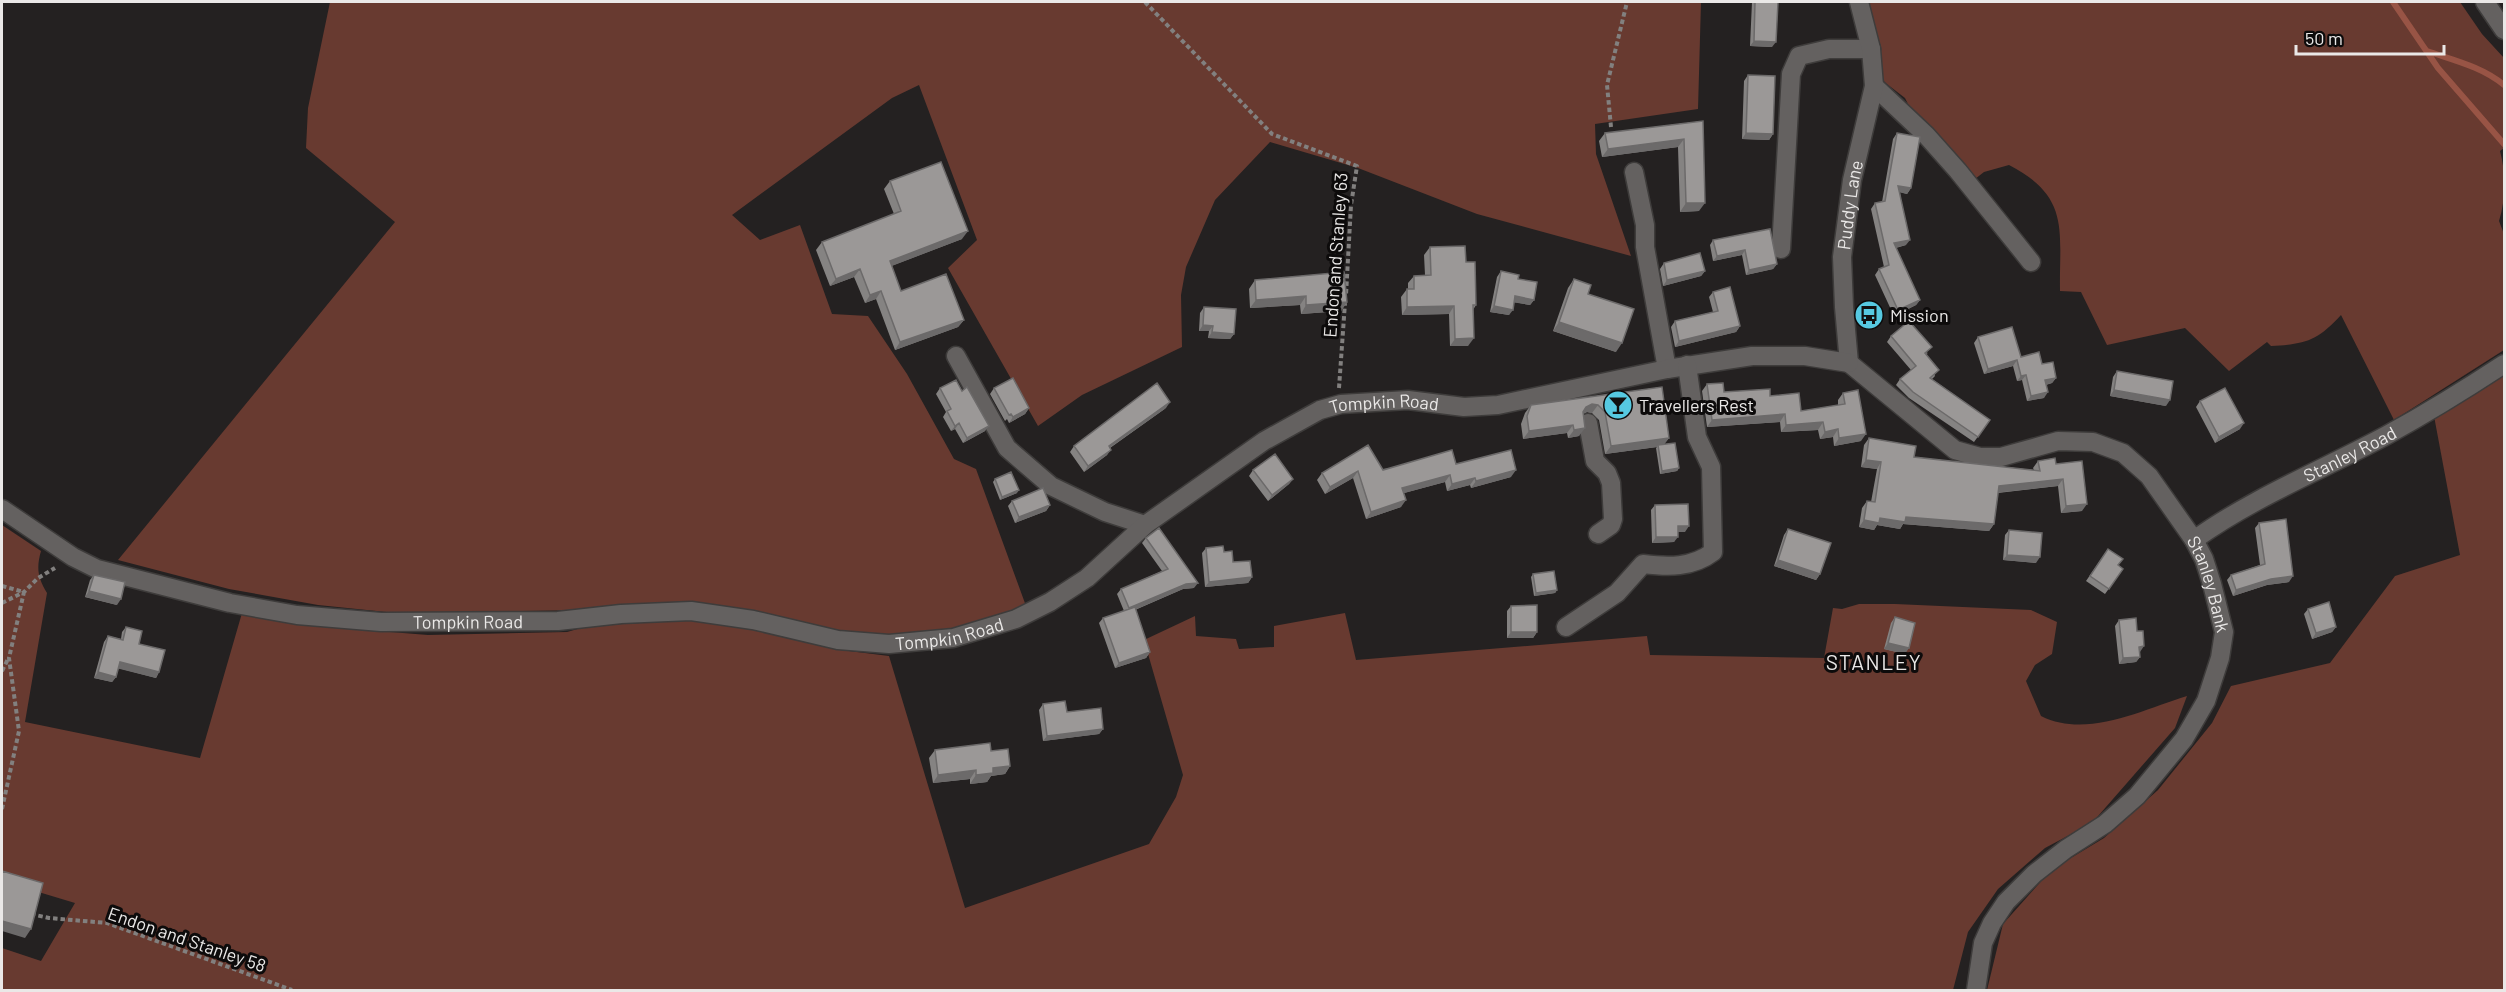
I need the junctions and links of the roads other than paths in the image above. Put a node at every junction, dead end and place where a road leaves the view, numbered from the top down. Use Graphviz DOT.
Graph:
graph roads {
  1 [pos="1859,2"];
  2 [pos="2485,2"];
  3 [pos="2505,30"];
  4 [pos="1871,49"];
  5 [pos="1874,86"];
  6 [pos="1634,172"];
  7 [pos="1781,249"];
  8 [pos="2031,262"];
  9 [pos="956,356"];
  10 [pos="1849,363"];
  11 [pos="2505,364"];
  12 [pos="1687,365"];
  13 [pos="1666,369"];
  14 [pos="1588,423"];
  15 [pos="2,509"];
  16 [pos="1145,525"];
  17 [pos="1598,534"];
  18 [pos="2194,540"];
  19 [pos="1566,627"];
  20 [pos="1976,990"];
  1 -- 4 [label="street, Puddy Lane"];
  2 -- 3 [label="street"];
  4 -- 5 [label="street, Puddy Lane"];
  4 -- 7 [label="street"];
  5 -- 8 [label="street"];
  5 -- 10 [label="street, Puddy Lane"];
  6 -- 13 [label="street"];
  9 -- 16 [label="street"];
  10 -- 12 [label="street, Tompkin Road"];
  10 -- 18 [label="street, Stanley Bank"];
  11 -- 18 [label="street, Stanley Road"];
  12 -- 13 [label="street, Tompkin Road"];
  12 -- 19 [label="street"];
  13 -- 16 [label="street, Tompkin Road"];
  14 -- 17 [label="street"];
  15 -- 16 [label="street, Tompkin Road"];
  18 -- 20 [label="street, Stanley Bank"];
}
